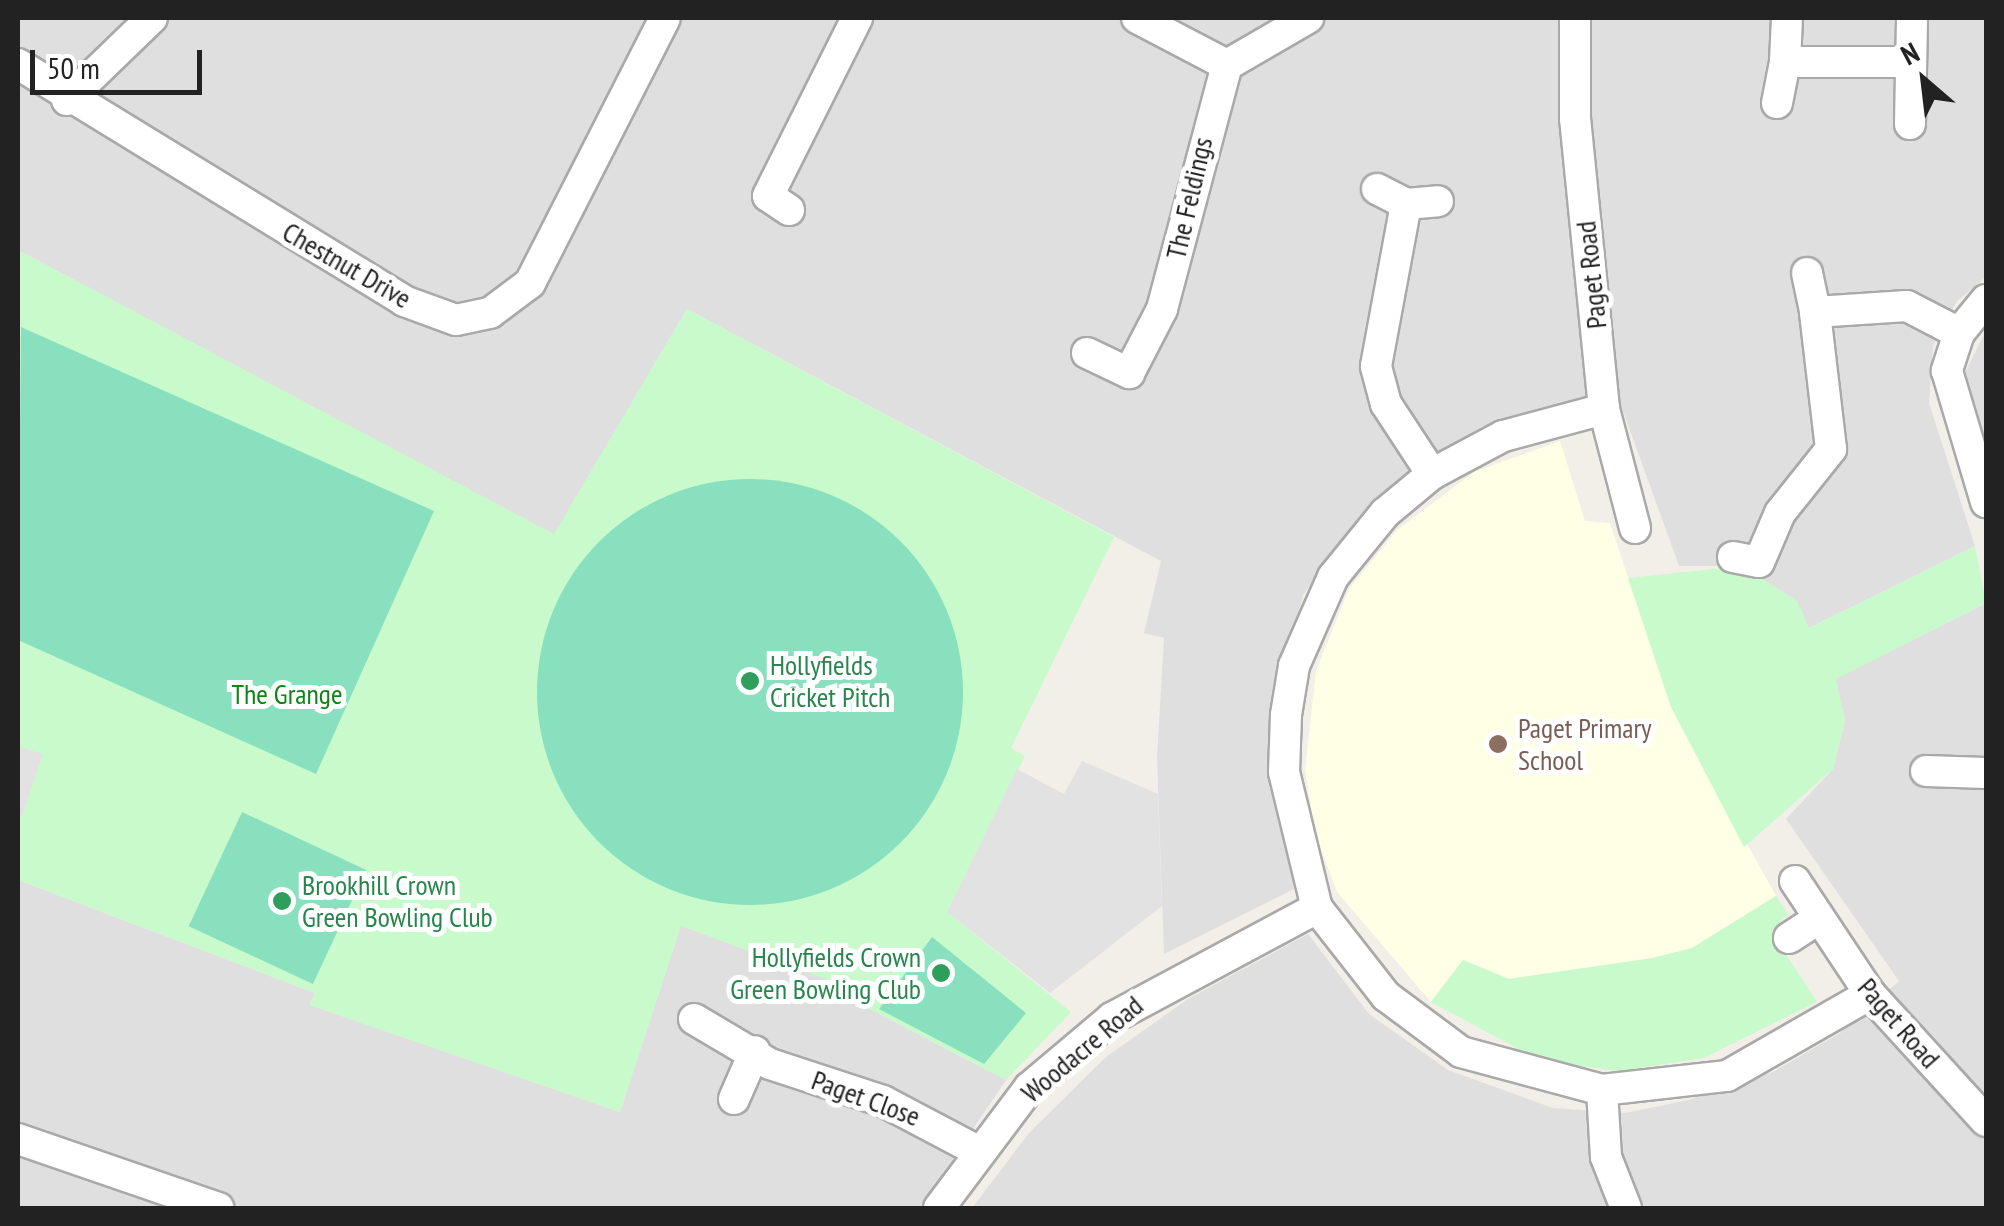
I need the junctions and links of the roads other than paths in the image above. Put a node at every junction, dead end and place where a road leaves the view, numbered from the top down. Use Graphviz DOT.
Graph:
graph roads {
  1 [pos="152,18"];
  2 [pos="665,18"];
  3 [pos="858,18"];
  4 [pos="1138,18"];
  5 [pos="1308,18"];
  6 [pos="1575,18"];
  7 [pos="1787,18"];
  8 [pos="1912,18"];
  9 [pos="1784,62"];
  10 [pos="1908,62"];
  11 [pos="18,64"];
  12 [pos="1227,65"];
  13 [pos="67,100"];
  14 [pos="1777,103"];
  15 [pos="1910,124"];
  16 [pos="1377,189"];
  17 [pos="1438,201"];
  18 [pos="1406,204"];
  19 [pos="789,210"];
  20 [pos="1807,273"];
  21 [pos="1986,300"];
  22 [pos="1815,312"];
  23 [pos="1959,333"];
  24 [pos="1087,353"];
  25 [pos="1604,409"];
  26 [pos="1432,474"];
  27 [pos="1986,502"];
  28 [pos="1635,528"];
  29 [pos="1757,565"];
  30 [pos="1926,771"];
  31 [pos="1986,773"];
  32 [pos="1795,881"];
  33 [pos="1317,908"];
  34 [pos="1818,918"];
  35 [pos="1789,938"];
  36 [pos="1870,994"];
  37 [pos="694,1019"];
  38 [pos="754,1051"];
  39 [pos="1602,1090"];
  40 [pos="734,1099"];
  41 [pos="1986,1121"];
  42 [pos="18,1139"];
  43 [pos="976,1150"];
  44 [pos="218,1208"];
  45 [pos="939,1208"];
  46 [pos="1626,1208"];
  1 -- 13 [label="street"];
  2 -- 13 [label="street, Chestnut Drive"];
  3 -- 19 [label="street"];
  4 -- 12 [label="street"];
  5 -- 12 [label="street"];
  6 -- 25 [label="street, Paget Road"];
  7 -- 9 [label="street"];
  8 -- 10 [label="street"];
  9 -- 10 [label="street"];
  9 -- 14 [label="street"];
  10 -- 15 [label="street"];
  11 -- 13 [label="street, Chestnut Drive"];
  12 -- 24 [label="street, The Feldings"];
  16 -- 18 [label="street"];
  17 -- 18 [label="street"];
  18 -- 26 [label="street"];
  20 -- 22 [label="street"];
  21 -- 23 [label="street"];
  22 -- 23 [label="street"];
  22 -- 29 [label="street"];
  23 -- 27 [label="street"];
  25 -- 26 [label="street"];
  25 -- 28 [label="street, Paget Road"];
  26 -- 33 [label="street"];
  30 -- 31 [label="street"];
  32 -- 34 [label="street, Paget Road"];
  33 -- 39 [label="street"];
  33 -- 43 [label="street, Woodacre Road"];
  34 -- 35 [label="street"];
  34 -- 36 [label="street, Paget Road"];
  36 -- 39 [label="street"];
  36 -- 41 [label="street, Paget Road"];
  37 -- 38 [label="street, Paget Close"];
  38 -- 40 [label="street"];
  38 -- 43 [label="street, Paget Close"];
  39 -- 46 [label="street"];
  42 -- 44 [label="street"];
  43 -- 45 [label="street, Woodacre Road"];
}
